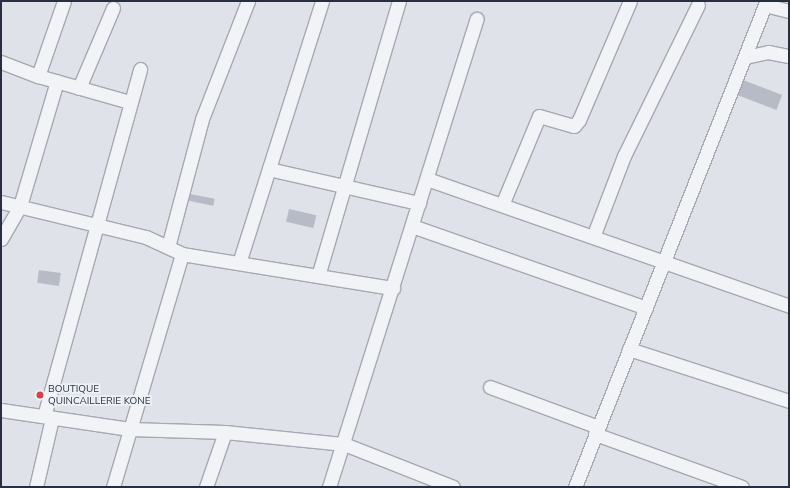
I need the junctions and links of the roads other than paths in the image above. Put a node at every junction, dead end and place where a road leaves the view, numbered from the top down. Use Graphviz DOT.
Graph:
graph roads {
  1 [pos="64,1"];
  2 [pos="248,1"];
  3 [pos="322,1"];
  4 [pos="399,1"];
  5 [pos="630,1"];
  6 [pos="698,5"];
  7 [pos="113,8"];
  8 [pos="789,11"];
  9 [pos="477,20"];
  10 [pos="789,56"];
  11 [pos="745,57"];
  12 [pos="1,62"];
  13 [pos="140,69"];
  14 [pos="38,76"];
  15 [pos="57,81"];
  16 [pos="79,88"];
  17 [pos="130,102"];
  18 [pos="269,169"];
  19 [pos="427,179"];
  20 [pos="345,186"];
  21 [pos="1,202"];
  22 [pos="419,203"];
  23 [pos="502,205"];
  24 [pos="20,206"];
  25 [pos="97,225"];
  26 [pos="412,226"];
  27 [pos="593,237"];
  28 [pos="1,239"];
  29 [pos="168,247"];
  30 [pos="182,254"];
  31 [pos="664,262"];
  32 [pos="239,263"];
  33 [pos="318,276"];
  34 [pos="393,288"];
  35 [pos="789,306"];
  36 [pos="646,308"];
  37 [pos="630,349"];
  38 [pos="490,387"];
  39 [pos="789,401"];
  40 [pos="1,410"];
  41 [pos="48,417"];
  42 [pos="130,429"];
  43 [pos="597,431"];
  44 [pos="225,432"];
  45 [pos="344,444"];
  46 [pos="36,487"];
  47 [pos="113,487"];
  48 [pos="206,487"];
  49 [pos="329,487"];
  50 [pos="453,487"];
  51 [pos="575,487"];
  52 [pos="742,487"];
  1 -- 14 [label="street"];
  2 -- 29 [label="street"];
  3 -- 18 [label="street"];
  4 -- 20 [label="street"];
  5 -- 23 [label="street"];
  6 -- 27 [label="street"];
  7 -- 16 [label="street"];
  8 -- 11 [label="street"];
  9 -- 19 [label="street"];
  10 -- 11 [label="street"];
  11 -- 31 [label="street"];
  12 -- 14 [label="street"];
  13 -- 17 [label="street"];
  14 -- 15 [label="street"];
  15 -- 16 [label="street"];
  15 -- 24 [label="street"];
  16 -- 17 [label="street"];
  17 -- 25 [label="street"];
  18 -- 20 [label="street"];
  18 -- 32 [label="street"];
  19 -- 22 [label="street"];
  19 -- 23 [label="street"];
  20 -- 22 [label="street"];
  20 -- 33 [label="street"];
  21 -- 24 [label="street"];
  22 -- 26 [label="street"];
  23 -- 27 [label="street"];
  24 -- 25 [label="street"];
  24 -- 28 [label="street"];
  25 -- 29 [label="street"];
  25 -- 41 [label="street"];
  26 -- 34 [label="street"];
  26 -- 36 [label="street"];
  27 -- 31 [label="street"];
  29 -- 30 [label="street"];
  30 -- 32 [label="street"];
  30 -- 42 [label="street"];
  31 -- 35 [label="street"];
  31 -- 36 [label="street"];
  32 -- 33 [label="street"];
  33 -- 34 [label="street"];
  34 -- 45 [label="street"];
  36 -- 37 [label="street"];
  37 -- 39 [label="street"];
  37 -- 43 [label="street"];
  38 -- 43 [label="street"];
  40 -- 41 [label="street"];
  41 -- 42 [label="street"];
  41 -- 46 [label="street"];
  42 -- 44 [label="street"];
  42 -- 47 [label="street"];
  43 -- 51 [label="street"];
  43 -- 52 [label="street"];
  44 -- 45 [label="street"];
  44 -- 48 [label="street"];
  45 -- 49 [label="street"];
  45 -- 50 [label="street"];
}
